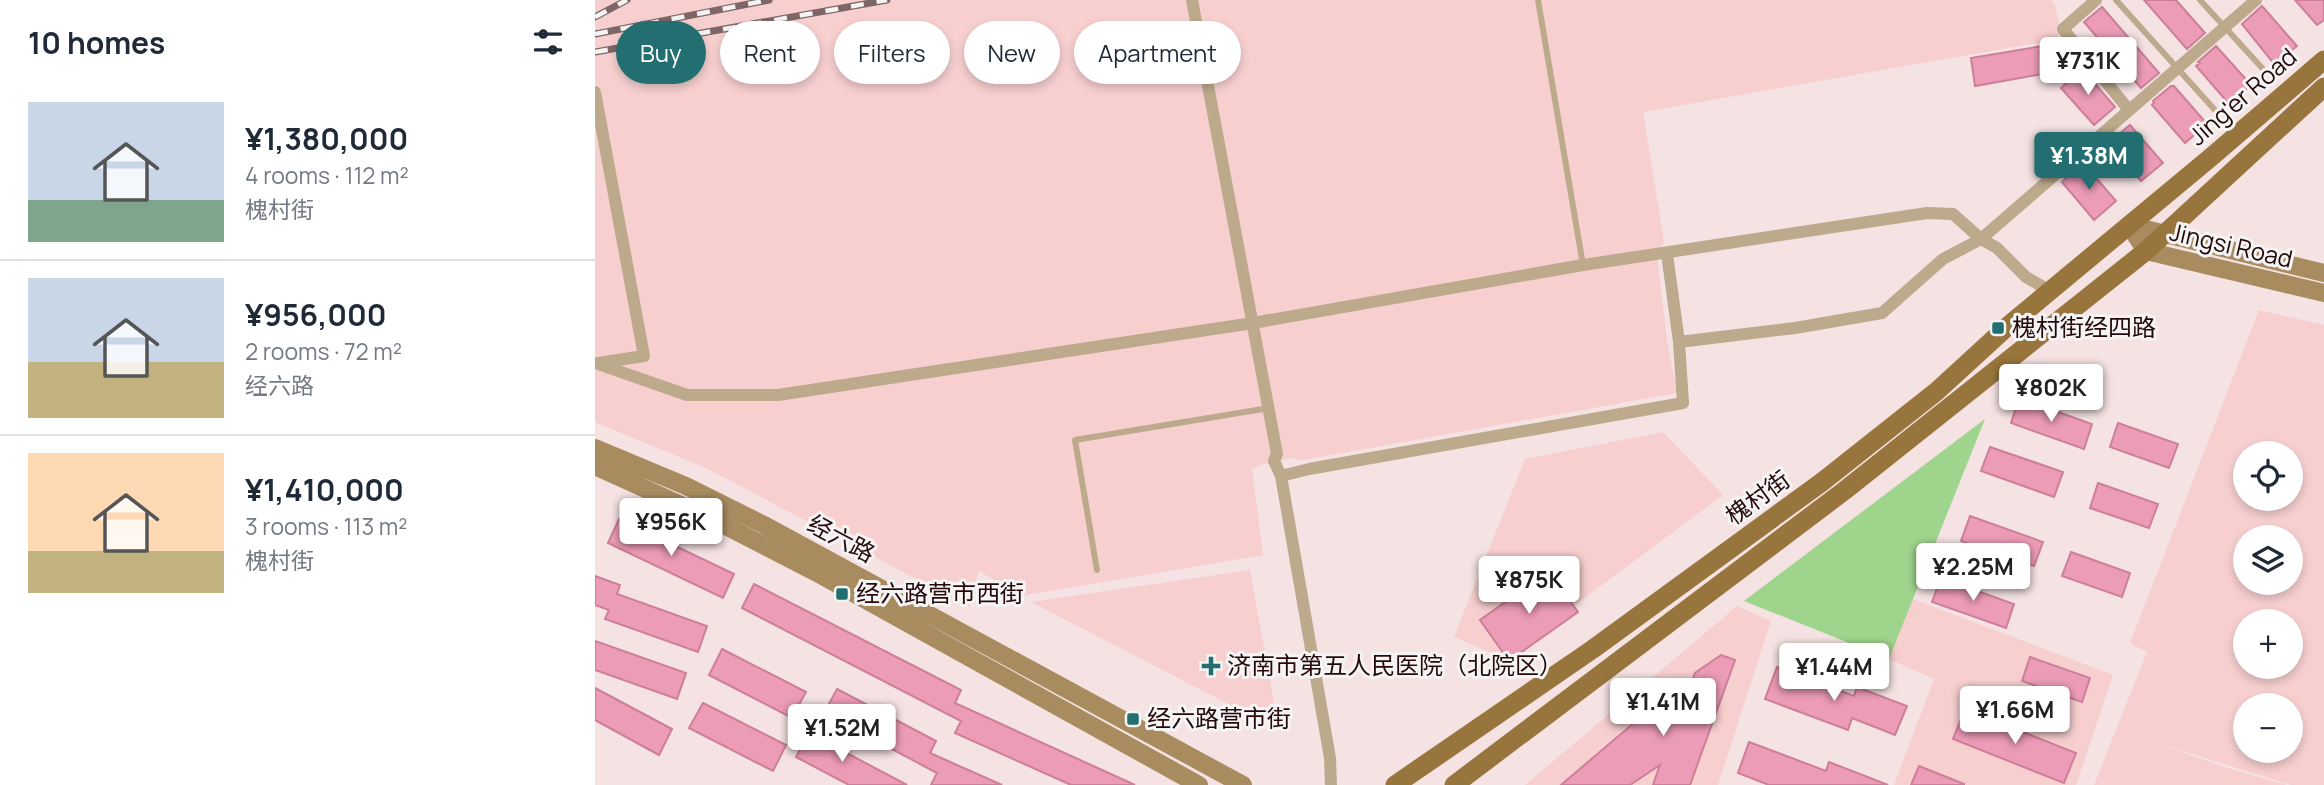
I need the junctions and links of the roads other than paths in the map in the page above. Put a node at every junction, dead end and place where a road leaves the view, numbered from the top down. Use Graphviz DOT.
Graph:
graph roads {
  1 [pos="1192,0"];
  2 [pos="1538,0"];
  3 [pos="2097,0"];
  4 [pos="2116,0"];
  5 [pos="2200,0"];
  6 [pos="2256,0"];
  7 [pos="2225,27"];
  8 [pos="2324,60"];
  9 [pos="2178,68"];
  10 [pos="2263,69"];
  11 [pos="2324,86"];
  12 [pos="595,92"];
  13 [pos="2214,109"];
  14 [pos="2129,110"];
  15 [pos="2129,225"];
  16 [pos="2165,234"];
  17 [pos="1981,239"];
  18 [pos="2146,251"];
  19 [pos="1667,254"];
  20 [pos="1583,265"];
  21 [pos="2324,273"];
  22 [pos="2050,291"];
  23 [pos="2324,293"];
  24 [pos="1253,323"];
  25 [pos="1679,342"];
  26 [pos="596,363"];
  27 [pos="1269,408"];
  28 [pos="595,448"];
  29 [pos="595,466"];
  30 [pos="1281,476"];
  31 [pos="1097,570"];
  32 [pos="1199,785"];
  33 [pos="1243,785"];
  34 [pos="1331,785"];
  35 [pos="1395,785"];
  36 [pos="1454,785"];
  1 -- 24 [label="street"];
  2 -- 20 [label="lane"];
  3 -- 14 [label="street"];
  4 -- 9 [label="lane"];
  5 -- 7 [label="lane"];
  6 -- 7 [label="street"];
  7 -- 9 [label="street"];
  7 -- 10 [label="lane"];
  8 -- 15 [label="main road, Jing'er Road"];
  9 -- 13 [label="lane"];
  9 -- 14 [label="street"];
  11 -- 16 [label="main road, Jing'er Road"];
  12 -- 26 [label="street"];
  14 -- 17 [label="street"];
  15 -- 16 [label="main road, Jingsi Road"];
  15 -- 18 [label="main road, Jingsi Road"];
  15 -- 22 [label="main road, 槐村街"];
  16 -- 18 [label="main road, Jing'er Road"];
  16 -- 21 [label="main road, Jingsi Road"];
  17 -- 19 [label="street"];
  17 -- 22 [label="street"];
  17 -- 25 [label="street"];
  18 -- 23 [label="main road, Jingsi Road"];
  18 -- 36 [label="main road, 槐村街"];
  19 -- 20 [label="street"];
  19 -- 25 [label="street"];
  20 -- 24 [label="street"];
  22 -- 35 [label="main road, 槐村街"];
  24 -- 26 [label="street"];
  24 -- 27 [label="street"];
  25 -- 30 [label="street"];
  27 -- 30 [label="street"];
  27 -- 31 [label="lane"];
  28 -- 33 [label="main road, 经六路"];
  29 -- 32 [label="main road, 经六路"];
  30 -- 34 [label="street"];
}
